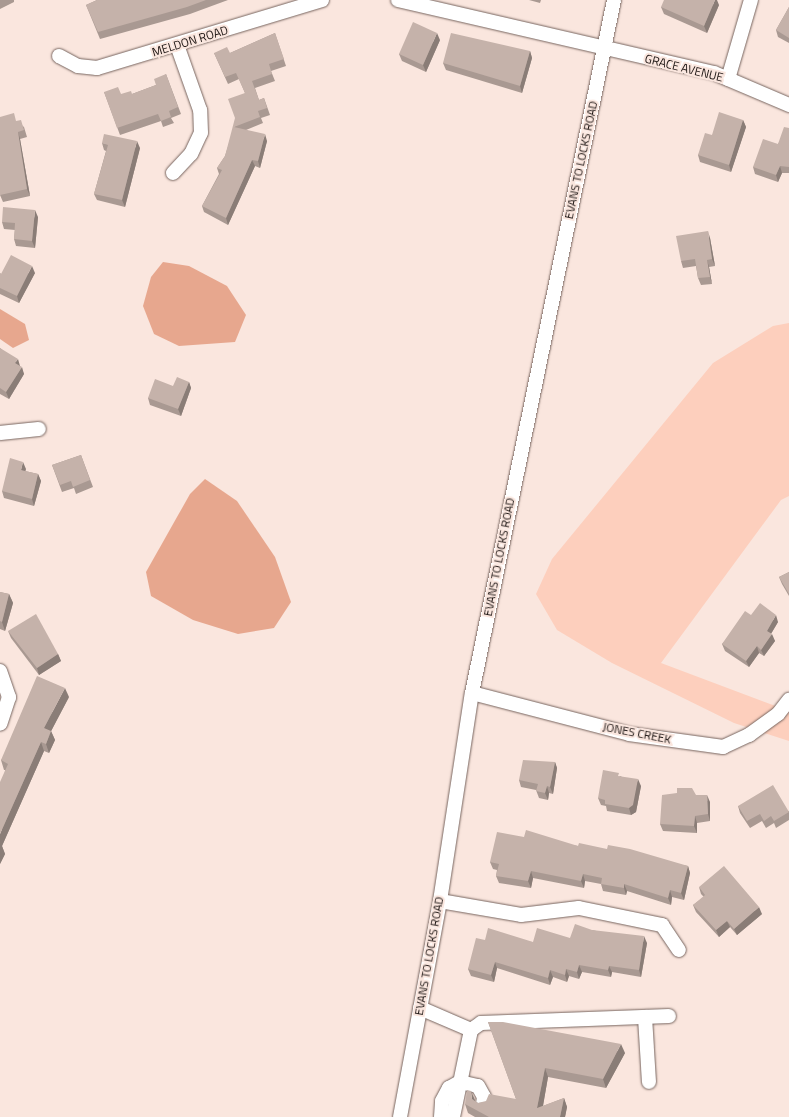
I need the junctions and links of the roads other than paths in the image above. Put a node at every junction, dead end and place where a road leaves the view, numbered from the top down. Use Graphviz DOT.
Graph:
graph roads {
  1 [pos="322,0"];
  2 [pos="398,0"];
  3 [pos="614,0"];
  4 [pos="751,0"];
  5 [pos="177,45"];
  6 [pos="604,49"];
  7 [pos="59,56"];
  8 [pos="728,79"];
  9 [pos="789,105"];
  10 [pos="173,173"];
  11 [pos="39,429"];
  12 [pos="0,434"];
  13 [pos="0,671"];
  14 [pos="472,694"];
  15 [pos="789,700"];
  16 [pos="0,724"];
  17 [pos="440,901"];
  18 [pos="679,950"];
  19 [pos="420,1008"];
  20 [pos="669,1016"];
  21 [pos="644,1017"];
  22 [pos="470,1030"];
  23 [pos="460,1082"];
  24 [pos="649,1082"];
  25 [pos="483,1104"];
  26 [pos="400,1117"];
  27 [pos="441,1117"];
  28 [pos="454,1117"];
  1 -- 5 [label="street, MELDON ROAD"];
  2 -- 6 [label="street"];
  3 -- 6 [label="street, EVANS TO LOCKS ROAD"];
  4 -- 8 [label="street"];
  5 -- 7 [label="street, MELDON ROAD"];
  5 -- 10 [label="street"];
  6 -- 8 [label="street, GRACE AVENUE"];
  6 -- 14 [label="street, EVANS TO LOCKS ROAD"];
  8 -- 9 [label="street, GRACE AVENUE"];
  11 -- 12 [label="street"];
  13 -- 16 [label="street"];
  14 -- 15 [label="street, JONES CREEK"];
  14 -- 17 [label="street, EVANS TO LOCKS ROAD"];
  17 -- 18 [label="street"];
  17 -- 19 [label="street, EVANS TO LOCKS ROAD"];
  19 -- 22 [label="street"];
  19 -- 26 [label="street, EVANS TO LOCKS ROAD"];
  20 -- 21 [label="street"];
  21 -- 22 [label="street"];
  21 -- 24 [label="street"];
  22 -- 23 [label="street"];
  23 -- 25 [label="street"];
  23 -- 27 [label="street"];
  23 -- 28 [label="street"];
}
